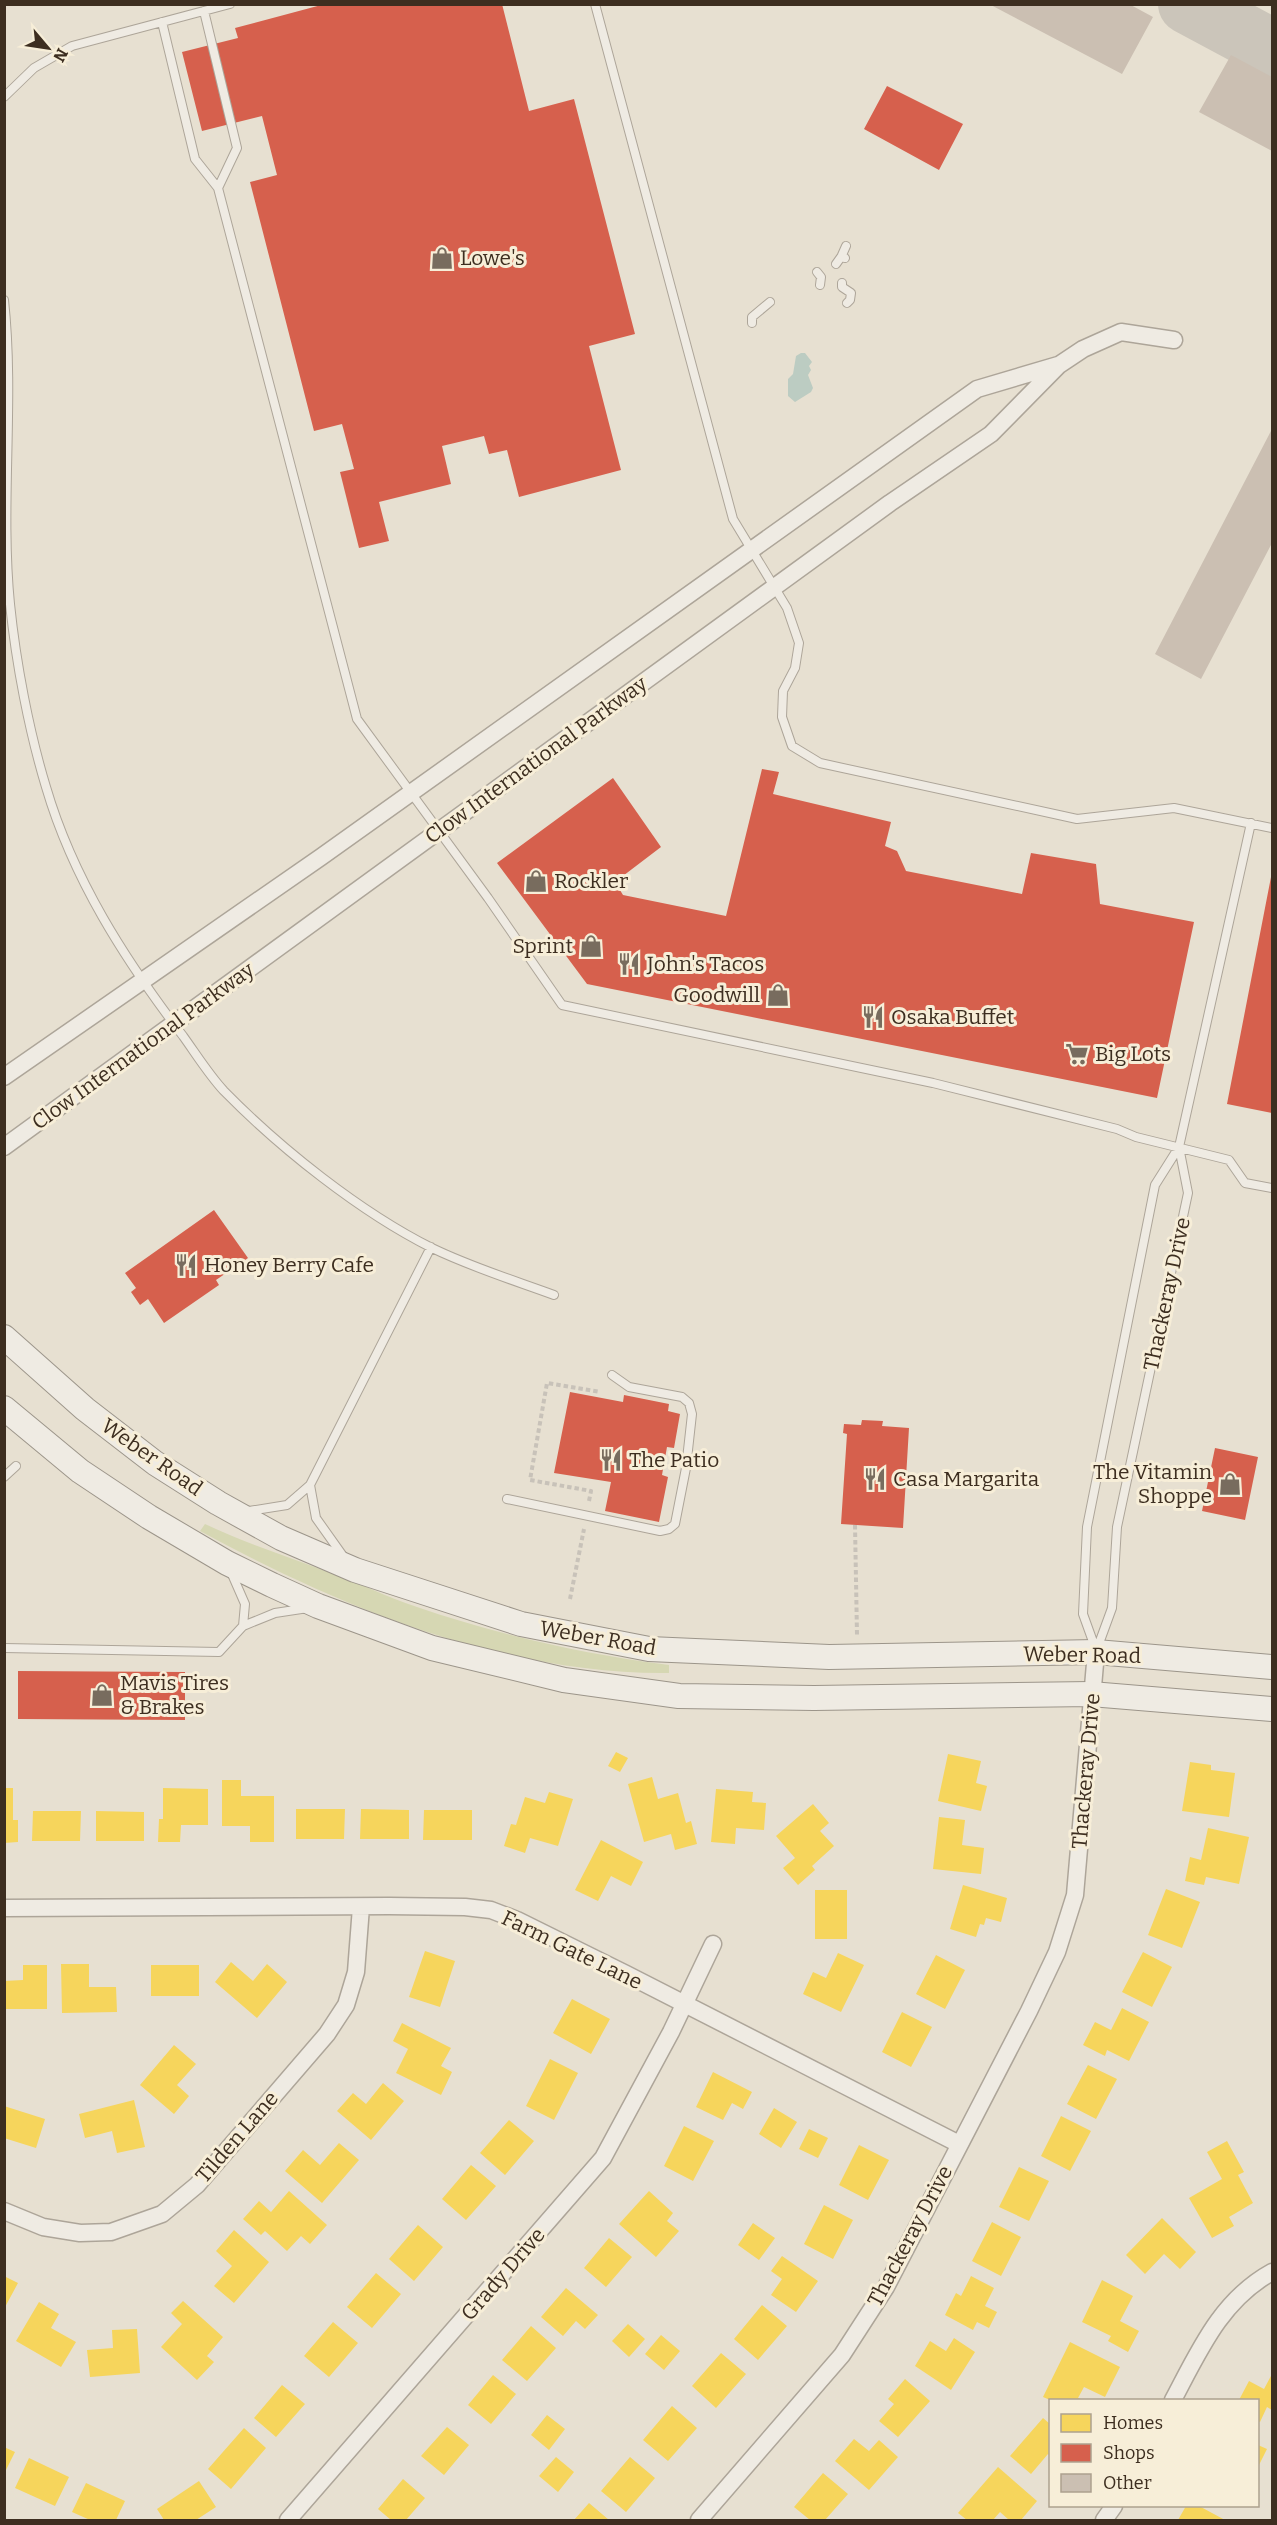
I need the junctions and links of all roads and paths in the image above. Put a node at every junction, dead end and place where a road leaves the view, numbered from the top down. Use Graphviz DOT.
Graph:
graph roads {
  1 [pos="230,4"];
  2 [pos="595,4"];
  3 [pos="204,11"];
  4 [pos="162,22"];
  5 [pos="4,97"];
  6 [pos="218,188"];
  7 [pos="846,246"];
  8 [pos="836,264"];
  9 [pos="817,272"];
  10 [pos="842,283"];
  11 [pos="820,285"];
  12 [pos="4,300"];
  13 [pos="770,302"];
  14 [pos="847,303"];
  15 [pos="752,323"];
  16 [pos="1174,340"];
  17 [pos="1059,365"];
  18 [pos="5,497"];
  19 [pos="753,549"];
  20 [pos="775,586"];
  21 [pos="411,793"];
  22 [pos="1251,823"];
  23 [pos="1272,828"];
  24 [pos="439,831"];
  25 [pos="143,981"];
  26 [pos="173,1024"];
  27 [pos="4,1077"];
  28 [pos="4,1147"];
  29 [pos="1179,1147"];
  30 [pos="1272,1188"];
  31 [pos="431,1247"];
  32 [pos="554,1295"];
  33 [pos="4,1337"];
  34 [pos="612,1374"];
  35 [pos="600,1392"];
  36 [pos="4,1408"];
  37 [pos="16,1466"];
  38 [pos="4,1477"];
  39 [pos="310,1485"];
  40 [pos="507,1500"];
  41 [pos="218,1503"];
  42 [pos="586,1516"];
  43 [pos="855,1525"];
  44 [pos="227,1563"];
  45 [pos="355,1570"];
  46 [pos="570,1599"];
  47 [pos="318,1606"];
  48 [pos="243,1626"];
  49 [pos="4,1648"];
  50 [pos="1096,1652"];
  51 [pos="858,1656"];
  52 [pos="1272,1667"];
  53 [pos="1091,1694"];
  54 [pos="1272,1709"];
  55 [pos="361,1907"];
  56 [pos="4,1908"];
  57 [pos="713,1944"];
  58 [pos="685,2005"];
  59 [pos="959,2144"];
  60 [pos="4,2211"];
  61 [pos="1272,2272"];
  62 [pos="1174,2399"];
  63 [pos="1113,2507"];
  64 [pos="288,2520"];
  65 [pos="699,2520"];
  66 [pos="1104,2520"];
  1 -- 3 [label="lane"];
  2 -- 19 [label="lane"];
  3 -- 4 [label="lane"];
  3 -- 6 [label="lane"];
  4 -- 5 [label="lane"];
  4 -- 6 [label="lane"];
  6 -- 21 [label="lane"];
  7 -- 8 [label="lane"];
  9 -- 11 [label="lane"];
  10 -- 14 [label="lane"];
  12 -- 18 [label="lane"];
  13 -- 15 [label="lane"];
  16 -- 17 [label="street, Clow International Parkway"];
  17 -- 19 [label="street, Clow International Parkway"];
  17 -- 20 [label="street, Clow International Parkway"];
  18 -- 25 [label="lane"];
  19 -- 20 [label="lane"];
  19 -- 21 [label="street, Clow International Parkway"];
  20 -- 22 [label="lane"];
  20 -- 24 [label="street, Clow International Parkway"];
  21 -- 24 [label="lane"];
  21 -- 25 [label="street, Clow International Parkway"];
  22 -- 23 [label="lane"];
  22 -- 29 [label="lane, Thackeray Drive"];
  24 -- 26 [label="street, Clow International Parkway"];
  24 -- 29 [label="lane"];
  25 -- 26 [label="lane"];
  25 -- 27 [label="street, Clow International Parkway"];
  26 -- 28 [label="street, Clow International Parkway"];
  26 -- 31 [label="lane"];
  29 -- 30 [label="lane"];
  29 -- 50 [label="lane, Thackeray Drive"];
  29 -- 50 [label="lane"];
  31 -- 32 [label="lane"];
  31 -- 39 [label="lane"];
  33 -- 41 [label="main road, Weber Road"];
  34 -- 42 [label="lane"];
  35 -- 42 [label="path"];
  36 -- 44 [label="main road, Weber Road"];
  37 -- 38 [label="lane"];
  39 -- 41 [label="lane"];
  39 -- 45 [label="lane"];
  40 -- 42 [label="lane"];
  41 -- 45 [label="main road, Weber Road"];
  42 -- 46 [label="path"];
  43 -- 51 [label="path"];
  44 -- 47 [label="main road, Weber Road"];
  44 -- 48 [label="lane"];
  45 -- 51 [label="main road, Weber Road"];
  47 -- 48 [label="lane"];
  47 -- 53 [label="main road, Weber Road"];
  48 -- 49 [label="lane"];
  50 -- 51 [label="main road, Weber Road"];
  50 -- 52 [label="main road, Weber Road"];
  50 -- 53 [label="street, Thackeray Drive"];
  53 -- 54 [label="main road, Weber Road"];
  53 -- 59 [label="street, Thackeray Drive"];
  55 -- 56 [label="street, Farm Gate Lane"];
  55 -- 58 [label="street, Farm Gate Lane"];
  55 -- 60 [label="street, Tilden Lane"];
  57 -- 58 [label="street, Grady Drive"];
  58 -- 59 [label="street, Farm Gate Lane"];
  58 -- 64 [label="street, Grady Drive"];
  59 -- 65 [label="street, Thackeray Drive"];
  61 -- 62 [label="street"];
  63 -- 66 [label="street"];
}
